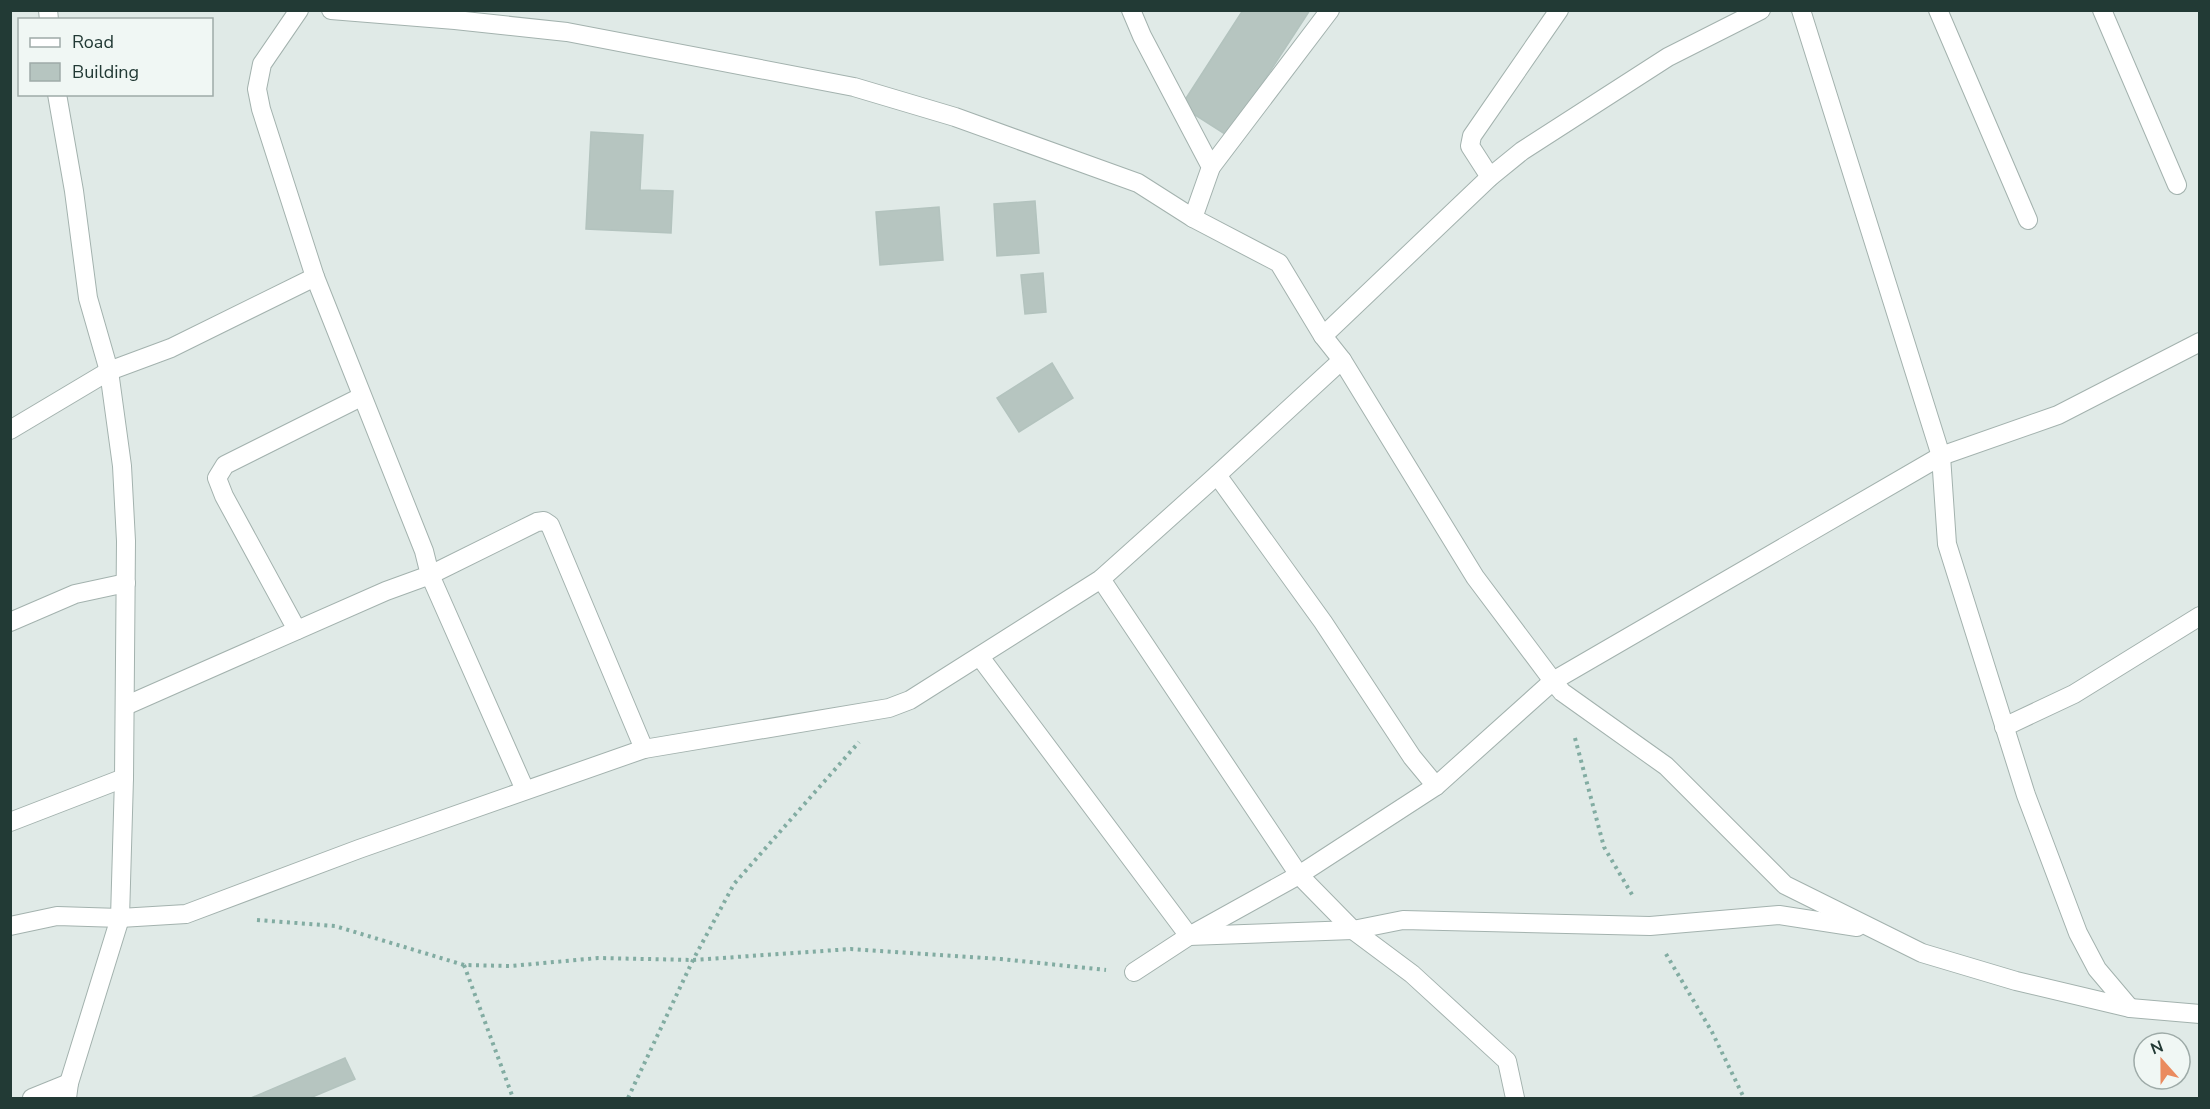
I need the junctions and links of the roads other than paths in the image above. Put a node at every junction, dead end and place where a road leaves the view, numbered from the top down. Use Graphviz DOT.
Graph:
graph roads {
  1 [pos="299,10"];
  2 [pos="332,10"];
  3 [pos="1131,10"];
  4 [pos="1330,10"];
  5 [pos="1559,10"];
  6 [pos="1761,10"];
  7 [pos="1801,10"];
  8 [pos="1938,10"];
  9 [pos="2102,10"];
  10 [pos="57,96"];
  11 [pos="1211,167"];
  12 [pos="1490,177"];
  13 [pos="2177,185"];
  14 [pos="1193,218"];
  15 [pos="2028,220"];
  16 [pos="315,277"];
  17 [pos="1323,336"];
  18 [pos="2199,342"];
  19 [pos="1342,360"];
  20 [pos="109,371"];
  21 [pos="362,397"];
  22 [pos="10,430"];
  23 [pos="1941,456"];
  24 [pos="1217,475"];
  25 [pos="430,574"];
  26 [pos="1101,579"];
  27 [pos="126,583"];
  28 [pos="2199,616"];
  29 [pos="10,622"];
  30 [pos="297,630"];
  31 [pos="980,657"];
  32 [pos="1553,681"];
  33 [pos="125,706"];
  34 [pos="2004,727"];
  35 [pos="644,749"];
  36 [pos="124,778"];
  37 [pos="1436,786"];
  38 [pos="525,790"];
  39 [pos="10,822"];
  40 [pos="1299,875"];
  41 [pos="120,918"];
  42 [pos="10,926"];
  43 [pos="1353,930"];
  44 [pos="1875,930"];
  45 [pos="1189,936"];
  46 [pos="1134,972"];
  47 [pos="2130,1008"];
  48 [pos="2199,1014"];
  49 [pos="68,1091"];
  50 [pos="32,1098"];
  51 [pos="1515,1098"];
  1 -- 16 [label="street"];
  2 -- 14 [label="street"];
  3 -- 11 [label="street"];
  4 -- 11 [label="street"];
  5 -- 12 [label="street"];
  6 -- 12 [label="street"];
  7 -- 23 [label="street"];
  8 -- 15 [label="street"];
  9 -- 13 [label="street"];
  10 -- 20 [label="street"];
  11 -- 14 [label="street"];
  12 -- 17 [label="street"];
  14 -- 17 [label="street"];
  16 -- 20 [label="street"];
  16 -- 21 [label="street"];
  17 -- 19 [label="street"];
  18 -- 23 [label="street"];
  19 -- 24 [label="street"];
  19 -- 32 [label="street"];
  20 -- 22 [label="street"];
  20 -- 27 [label="street"];
  21 -- 25 [label="street"];
  21 -- 30 [label="street"];
  23 -- 32 [label="street"];
  23 -- 34 [label="street"];
  24 -- 26 [label="street"];
  24 -- 37 [label="street"];
  25 -- 30 [label="street"];
  25 -- 35 [label="street"];
  25 -- 38 [label="street"];
  26 -- 31 [label="street"];
  26 -- 40 [label="street"];
  27 -- 29 [label="street"];
  27 -- 33 [label="street"];
  28 -- 34 [label="street"];
  30 -- 33 [label="street"];
  31 -- 35 [label="street"];
  31 -- 45 [label="street"];
  32 -- 37 [label="street"];
  32 -- 44 [label="street"];
  33 -- 36 [label="street"];
  34 -- 47 [label="street"];
  35 -- 38 [label="street"];
  36 -- 39 [label="street"];
  36 -- 41 [label="street"];
  37 -- 40 [label="street"];
  38 -- 41 [label="street"];
  40 -- 43 [label="street"];
  40 -- 45 [label="street"];
  41 -- 42 [label="street"];
  41 -- 49 [label="street"];
  43 -- 44 [label="street"];
  43 -- 45 [label="street"];
  43 -- 51 [label="street"];
  44 -- 47 [label="street"];
  45 -- 46 [label="street"];
  47 -- 48 [label="street"];
  49 -- 50 [label="street"];
}
